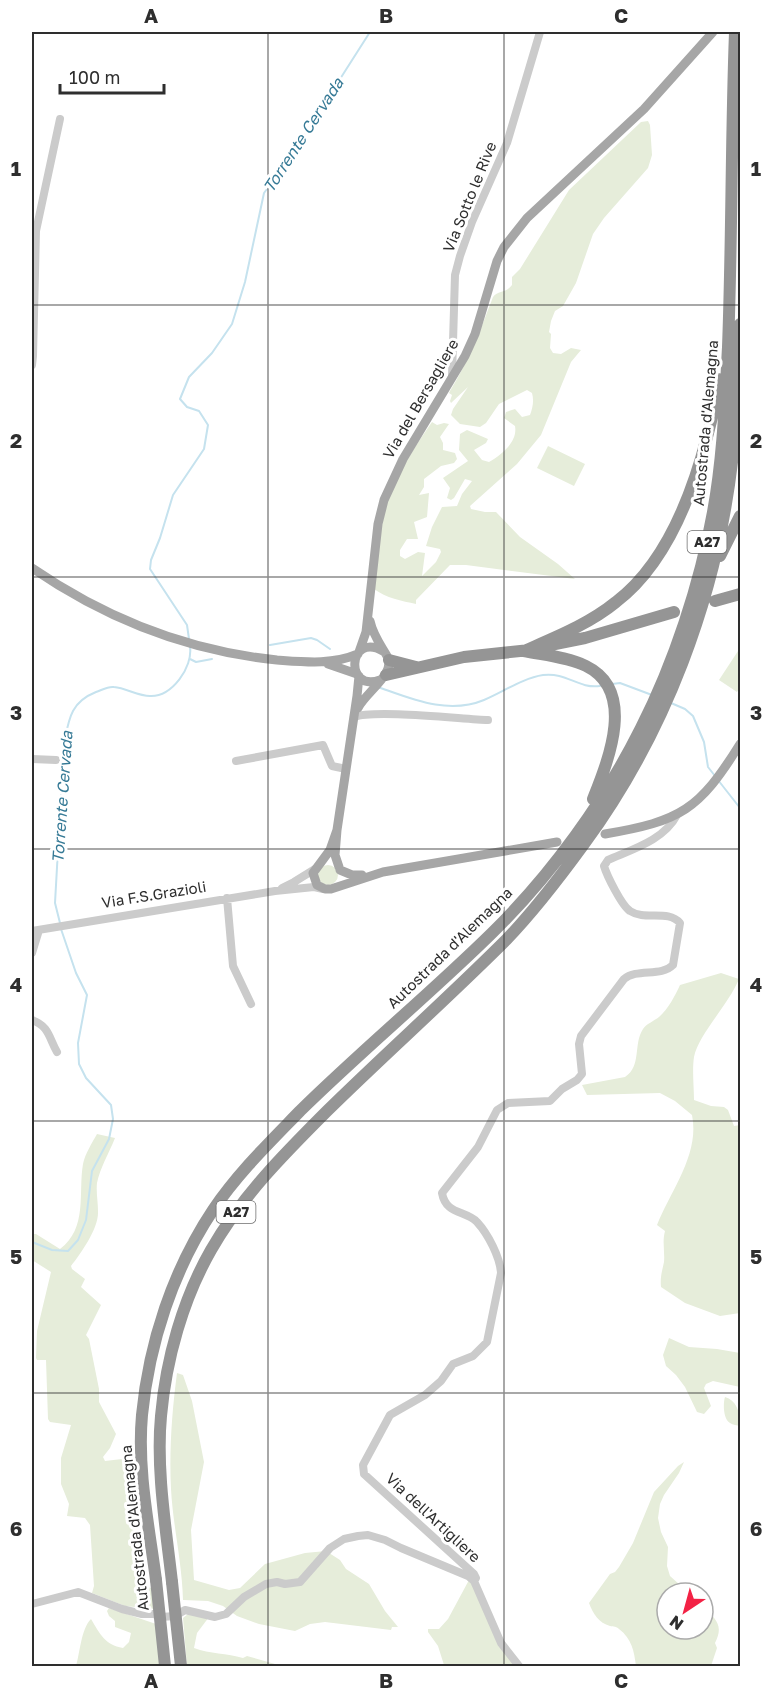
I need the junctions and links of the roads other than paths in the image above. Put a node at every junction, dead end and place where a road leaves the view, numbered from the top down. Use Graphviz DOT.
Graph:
graph roads {
  1 [pos="540,32"];
  2 [pos="713,32"];
  3 [pos="735,32"];
  4 [pos="60,119"];
  5 [pos="731,214"];
  6 [pos="741,324"];
  7 [pos="32,365"];
  8 [pos="452,378"];
  9 [pos="741,516"];
  10 [pos="32,568"];
  11 [pos="708,582"];
  12 [pos="741,594"];
  13 [pos="715,601"];
  14 [pos="674,612"];
  15 [pos="369,616"];
  16 [pos="524,651"];
  17 [pos="358,653"];
  18 [pos="386,655"];
  19 [pos="320,662"];
  20 [pos="417,667"];
  21 [pos="358,675"];
  22 [pos="384,677"];
  23 [pos="354,717"];
  24 [pos="488,720"];
  25 [pos="741,744"];
  26 [pos="32,759"];
  27 [pos="56,760"];
  28 [pos="236,761"];
  29 [pos="346,769"];
  30 [pos="677,814"];
  31 [pos="337,830"];
  32 [pos="605,834"];
  33 [pos="572,839"];
  34 [pos="557,842"];
  35 [pos="317,866"];
  36 [pos="340,868"];
  37 [pos="370,875"];
  38 [pos="336,886"];
  39 [pos="325,889"];
  40 [pos="275,891"];
  41 [pos="227,898"];
  42 [pos="35,931"];
  43 [pos="32,953"];
  44 [pos="251,1004"];
  45 [pos="32,1020"];
  46 [pos="57,1052"];
  47 [pos="474,1581"];
  48 [pos="32,1604"];
  49 [pos="165,1666"];
  50 [pos="181,1666"];
  51 [pos="519,1666"];
  1 -- 8 [label="street, Via Sotto le Rive"];
  2 -- 8 [label="main road, Via del Bersagliere"];
  3 -- 5 [label="highway, Autostrada d'Alemagna / A27"];
  4 -- 7 [label="street"];
  5 -- 16 [label="highway, A27"];
  5 -- 33 [label="highway, Autostrada d'Alemagna / A27"];
  6 -- 11 [label="highway, Autostrada d'Alemagna / A27"];
  8 -- 15 [label="main road, Via del Bersagliere"];
  9 -- 11 [label="highway, A27"];
  10 -- 19 [label="main road"];
  11 -- 50 [label="highway, Autostrada d'Alemagna / A27, bridge"];
  12 -- 13 [label="highway"];
  14 -- 16 [label="highway, A27"];
  15 -- 17 [label="main road, Via del Bersagliere"];
  15 -- 18 [label="main road, Via del Bersagliere"];
  16 -- 20 [label="highway, A27"];
  16 -- 33 [label="highway, A27"];
  17 -- 18 [label="main road"];
  17 -- 19 [label="main road"];
  17 -- 21 [label="main road"];
  18 -- 20 [label="highway, A27"];
  18 -- 22 [label="main road"];
  19 -- 21 [label="main road"];
  20 -- 22 [label="highway, A27"];
  21 -- 22 [label="main road"];
  21 -- 23 [label="main road"];
  22 -- 23 [label="main road"];
  23 -- 24 [label="street"];
  23 -- 29 [label="main road"];
  25 -- 30 [label="main road"];
  26 -- 27 [label="street"];
  28 -- 29 [label="street"];
  29 -- 31 [label="main road"];
  30 -- 32 [label="main road"];
  30 -- 47 [label="street, Via dell'Artigliere"];
  31 -- 35 [label="main road"];
  31 -- 36 [label="main road"];
  33 -- 49 [label="highway, Autostrada d'Alemagna / A27, bridge"];
  34 -- 37 [label="main road"];
  35 -- 36 [label="main road"];
  35 -- 39 [label="main road"];
  35 -- 40 [label="street, Via F.S.Grazioli"];
  36 -- 37 [label="main road"];
  36 -- 38 [label="main road"];
  37 -- 38 [label="main road"];
  38 -- 39 [label="main road"];
  39 -- 40 [label="street, Via F.S.Grazioli"];
  40 -- 41 [label="street, Via F.S.Grazioli"];
  41 -- 42 [label="street, Via F.S.Grazioli"];
  41 -- 44 [label="street"];
  42 -- 43 [label="street"];
  45 -- 46 [label="street"];
  47 -- 48 [label="street"];
  47 -- 51 [label="street"];
}
